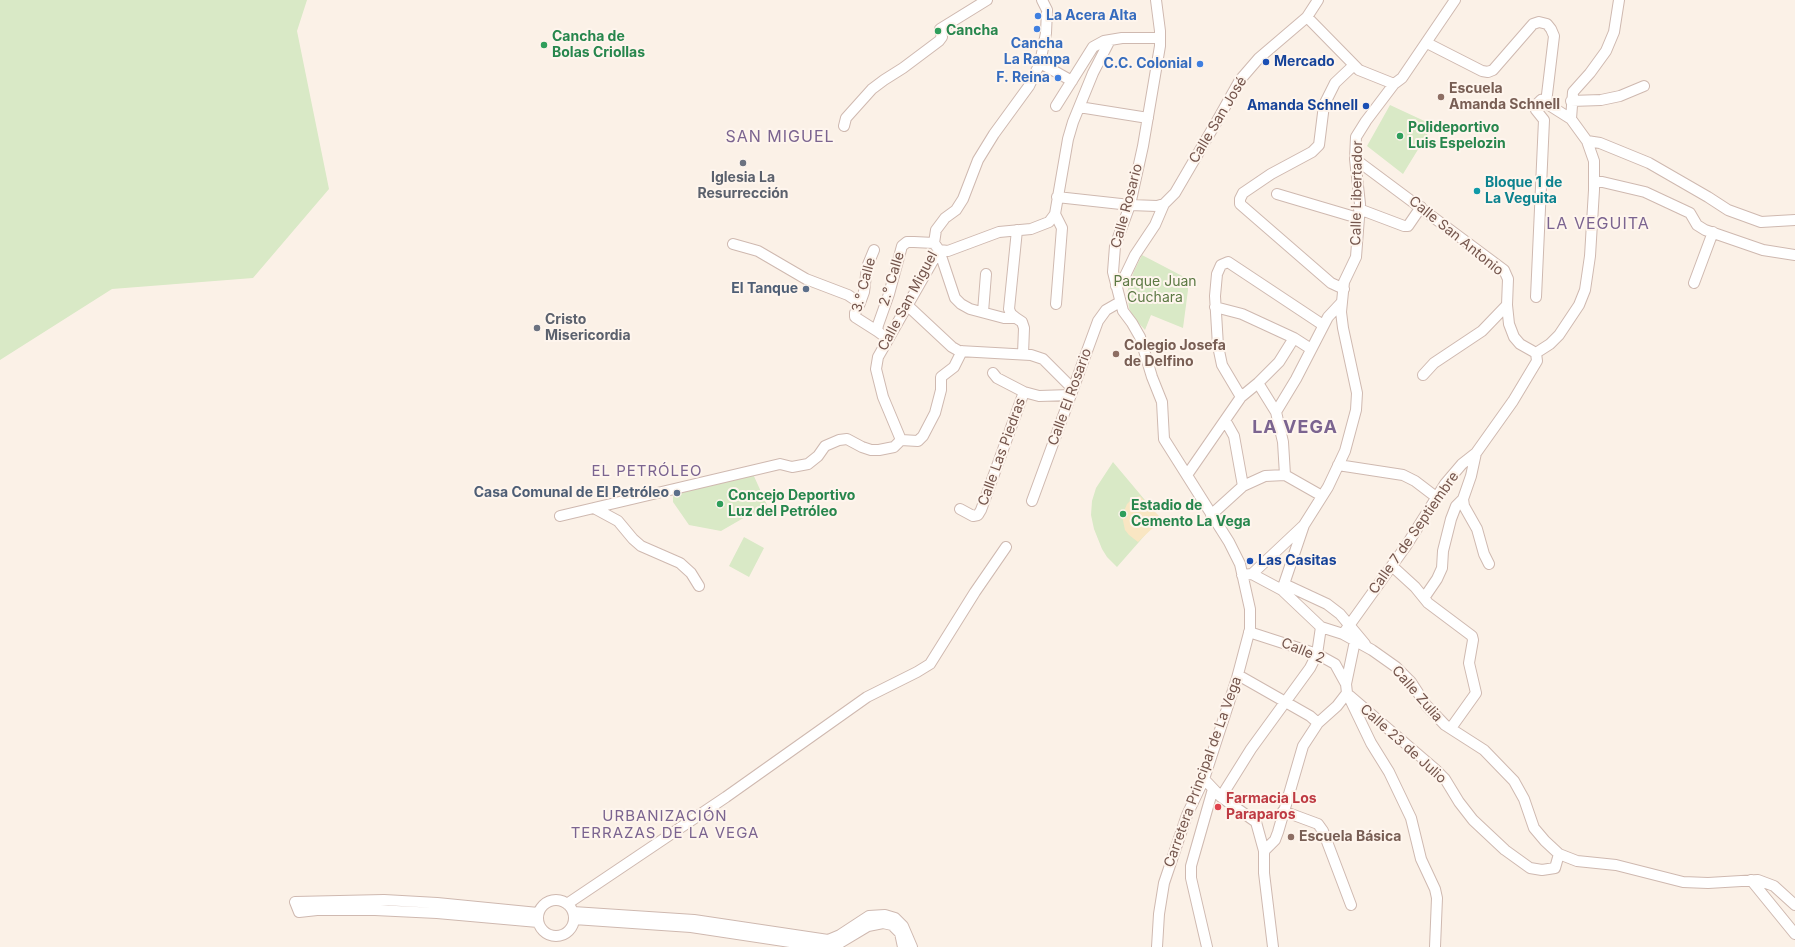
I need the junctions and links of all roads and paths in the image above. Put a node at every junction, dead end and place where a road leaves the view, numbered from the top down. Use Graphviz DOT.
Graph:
graph roads {
  1 [pos="987,0"];
  2 [pos="1042,0"];
  3 [pos="1156,0"];
  4 [pos="1318,0"];
  5 [pos="1455,0"];
  6 [pos="1619,0"];
  7 [pos="1307,17"];
  8 [pos="1160,38"];
  9 [pos="1110,40"];
  10 [pos="1427,43"];
  11 [pos="1040,63"];
  12 [pos="1354,64"];
  13 [pos="1072,81"];
  14 [pos="1394,84"];
  15 [pos="1644,86"];
  16 [pos="1571,102"];
  17 [pos="1546,103"];
  18 [pos="1056,106"];
  19 [pos="1079,107"];
  20 [pos="1148,118"];
  21 [pos="1571,119"];
  22 [pos="844,126"];
  23 [pos="1587,140"];
  24 [pos="1355,159"];
  25 [pos="1594,180"];
  26 [pos="1277,194"];
  27 [pos="1057,197"];
  28 [pos="1164,204"];
  29 [pos="1130,205"];
  30 [pos="1421,207"];
  31 [pos="1055,214"];
  32 [pos="1359,214"];
  33 [pos="1795,220"];
  34 [pos="1017,230"];
  35 [pos="1713,232"];
  36 [pos="733,244"];
  37 [pos="937,246"];
  38 [pos="874,250"];
  39 [pos="1795,255"];
  40 [pos="986,274"];
  41 [pos="1694,283"];
  42 [pos="1116,286"];
  43 [pos="1344,289"];
  44 [pos="1536,296"];
  45 [pos="1120,302"];
  46 [pos="1342,302"];
  47 [pos="860,303"];
  48 [pos="1056,304"];
  49 [pos="907,305"];
  50 [pos="1507,305"];
  51 [pos="1216,307"];
  52 [pos="983,312"];
  53 [pos="1016,318"];
  54 [pos="1323,325"];
  55 [pos="877,331"];
  56 [pos="1294,338"];
  57 [pos="888,339"];
  58 [pos="1311,349"];
  59 [pos="962,351"];
  60 [pos="1536,353"];
  61 [pos="1023,354"];
  62 [pos="992,373"];
  63 [pos="1423,375"];
  64 [pos="1258,383"];
  65 [pos="1024,392"];
  66 [pos="1072,392"];
  67 [pos="1241,397"];
  68 [pos="1276,412"];
  69 [pos="1225,420"];
  70 [pos="901,440"];
  71 [pos="1476,454"];
  72 [pos="1338,465"];
  73 [pos="1187,475"];
  74 [pos="1285,475"];
  75 [pos="1243,486"];
  76 [pos="1322,496"];
  77 [pos="1436,497"];
  78 [pos="1463,499"];
  79 [pos="1032,501"];
  80 [pos="594,508"];
  81 [pos="960,509"];
  82 [pos="1211,515"];
  83 [pos="560,516"];
  84 [pos="1304,525"];
  85 [pos="1006,547"];
  86 [pos="1489,564"];
  87 [pos="1392,566"];
  88 [pos="1247,574"];
  89 [pos="699,586"];
  90 [pos="1283,587"];
  91 [pos="1424,598"];
  92 [pos="1350,624"];
  93 [pos="1321,627"];
  94 [pos="1249,632"];
  95 [pos="1343,634"];
  96 [pos="1355,641"];
  97 [pos="1367,647"];
  98 [pos="1317,654"];
  99 [pos="1238,675"];
  100 [pos="1346,689"];
  101 [pos="1286,702"];
  102 [pos="1318,723"];
  103 [pos="1450,728"];
  104 [pos="1204,779"];
  105 [pos="1212,789"];
  106 [pos="1221,797"];
  107 [pos="1284,811"];
  108 [pos="1264,851"];
  109 [pos="1560,854"];
  110 [pos="1751,880"];
  111 [pos="1352,905"];
  112 [pos="1795,905"];
  113 [pos="572,912"];
  114 [pos="538,918"];
  115 [pos="1795,934"];
  116 [pos="824,947"];
  117 [pos="903,947"];
  118 [pos="912,947"];
  119 [pos="1157,947"];
  120 [pos="1207,947"];
  121 [pos="1273,947"];
  122 [pos="1435,947"];
  1 -- 22 [label="street"];
  2 -- 11 [label="street, Calle San Miguel"];
  3 -- 8 [label="street, Calle Rosario"];
  4 -- 7 [label="street, Calle San José"];
  5 -- 10 [label="street, Calle Libertador"];
  6 -- 16 [label="street"];
  7 -- 12 [label="street"];
  7 -- 28 [label="street, Calle San José"];
  8 -- 9 [label="street"];
  8 -- 20 [label="street, Calle Rosario"];
  9 -- 13 [label="street"];
  9 -- 19 [label="street"];
  10 -- 14 [label="street, Calle Libertador"];
  10 -- 17 [label="street"];
  11 -- 13 [label="street"];
  11 -- 37 [label="street, Calle San Miguel"];
  12 -- 14 [label="street"];
  12 -- 43 [label="street"];
  13 -- 18 [label="street"];
  14 -- 24 [label="street, Calle Libertador"];
  15 -- 16 [label="street"];
  16 -- 21 [label="street"];
  17 -- 21 [label="street"];
  17 -- 44 [label="street"];
  19 -- 20 [label="street"];
  19 -- 27 [label="street"];
  20 -- 29 [label="street, Calle Rosario"];
  21 -- 23 [label="street"];
  23 -- 25 [label="street"];
  23 -- 33 [label="street"];
  24 -- 30 [label="street, Calle San Antonio"];
  24 -- 32 [label="street, Calle Libertador"];
  25 -- 35 [label="street"];
  25 -- 60 [label="street"];
  26 -- 32 [label="street"];
  27 -- 29 [label="street"];
  27 -- 31 [label="street"];
  28 -- 29 [label="street"];
  28 -- 42 [label="street, Calle San José"];
  29 -- 42 [label="street, Calle Rosario"];
  30 -- 32 [label="street"];
  30 -- 50 [label="street, Calle San Antonio"];
  31 -- 34 [label="street, 2.° Calle"];
  31 -- 48 [label="street"];
  32 -- 43 [label="street, Calle Libertador"];
  34 -- 37 [label="street, 2.° Calle"];
  34 -- 53 [label="street"];
  35 -- 39 [label="street"];
  35 -- 41 [label="street"];
  36 -- 47 [label="street"];
  37 -- 49 [label="street, Calle San Miguel"];
  37 -- 52 [label="street"];
  37 -- 55 [label="street, 2.° Calle"];
  38 -- 47 [label="street, 3.° Calle"];
  40 -- 52 [label="street"];
  42 -- 45 [label="street, Calle Rosario"];
  43 -- 46 [label="street, Calle Libertador"];
  45 -- 66 [label="street, Calle El Rosario"];
  45 -- 73 [label="street, Calle Rosario"];
  46 -- 54 [label="street"];
  46 -- 72 [label="street, Calle Libertador"];
  47 -- 55 [label="street, 3.° Calle"];
  49 -- 57 [label="street, Calle San Miguel"];
  49 -- 59 [label="street"];
  50 -- 60 [label="street, Calle San Antonio"];
  50 -- 63 [label="street"];
  51 -- 54 [label="street"];
  51 -- 56 [label="street"];
  51 -- 67 [label="street"];
  52 -- 53 [label="street"];
  53 -- 61 [label="street"];
  54 -- 58 [label="street"];
  55 -- 57 [label="street"];
  56 -- 58 [label="street"];
  56 -- 64 [label="street"];
  57 -- 70 [label="street, Calle San Miguel"];
  58 -- 68 [label="street"];
  59 -- 61 [label="street"];
  59 -- 70 [label="street"];
  60 -- 71 [label="street, Calle 7 de Septiembre"];
  61 -- 66 [label="street"];
  62 -- 65 [label="street"];
  64 -- 67 [label="street"];
  64 -- 68 [label="street"];
  65 -- 66 [label="street, Calle Las Piedras"];
  65 -- 81 [label="street, Calle Las Piedras"];
  66 -- 79 [label="street, Calle El Rosario"];
  67 -- 69 [label="street"];
  68 -- 74 [label="street"];
  69 -- 73 [label="street"];
  69 -- 75 [label="street"];
  70 -- 80 [label="street"];
  71 -- 77 [label="street, Calle 7 de Septiembre"];
  71 -- 78 [label="street"];
  72 -- 76 [label="street, Calle Libertador"];
  72 -- 77 [label="street"];
  73 -- 82 [label="street, Calle Rosario"];
  74 -- 75 [label="street"];
  74 -- 76 [label="street"];
  75 -- 82 [label="street"];
  76 -- 84 [label="street, Calle Libertador"];
  77 -- 87 [label="street, Calle 7 de Septiembre"];
  78 -- 86 [label="street"];
  78 -- 91 [label="street"];
  80 -- 83 [label="street"];
  80 -- 89 [label="street"];
  82 -- 88 [label="street, Calle Rosario"];
  84 -- 88 [label="street"];
  84 -- 90 [label="street, Calle Libertador"];
  85 -- 113 [label="street"];
  87 -- 91 [label="street"];
  87 -- 92 [label="street, Calle 7 de Septiembre"];
  88 -- 90 [label="street"];
  88 -- 94 [label="street, Carretera Principal de La Vega"];
  90 -- 92 [label="street"];
  90 -- 93 [label="street, Calle Zulia"];
  91 -- 103 [label="street"];
  92 -- 95 [label="street, Calle 7 de Septiembre"];
  92 -- 97 [label="street"];
  93 -- 95 [label="street, Calle Zulia"];
  93 -- 98 [label="street"];
  94 -- 98 [label="street, Calle 2"];
  94 -- 99 [label="street, Carretera Principal de La Vega"];
  95 -- 96 [label="street, Calle Zulia"];
  96 -- 97 [label="street, Calle Zulia"];
  96 -- 100 [label="street"];
  97 -- 103 [label="street, Calle Zulia"];
  98 -- 100 [label="street, Calle 2"];
  98 -- 101 [label="street"];
  99 -- 101 [label="street"];
  99 -- 104 [label="street, Carretera Principal de La Vega"];
  100 -- 102 [label="street"];
  100 -- 109 [label="street, Calle 23 de Julio"];
  100 -- 122 [label="street, Calle 2"];
  101 -- 102 [label="street"];
  101 -- 106 [label="street"];
  102 -- 107 [label="street"];
  103 -- 109 [label="street, Calle Zulia"];
  104 -- 105 [label="street"];
  104 -- 119 [label="street, Carretera Principal de La Vega"];
  105 -- 106 [label="street"];
  105 -- 120 [label="street"];
  106 -- 108 [label="street"];
  107 -- 108 [label="street"];
  107 -- 111 [label="street"];
  108 -- 121 [label="street"];
  109 -- 110 [label="street, Calle Zulia"];
  110 -- 112 [label="street, Calle Zulia"];
  110 -- 115 [label="street"];
  113 -- 114 [label="street"];
  113 -- 114 [label="street"];
  113 -- 116 [label="street"];
  113 -- 118 [label="street"];
  114 -- 114 [label="street"];
  116 -- 117 [label="street"];
}
